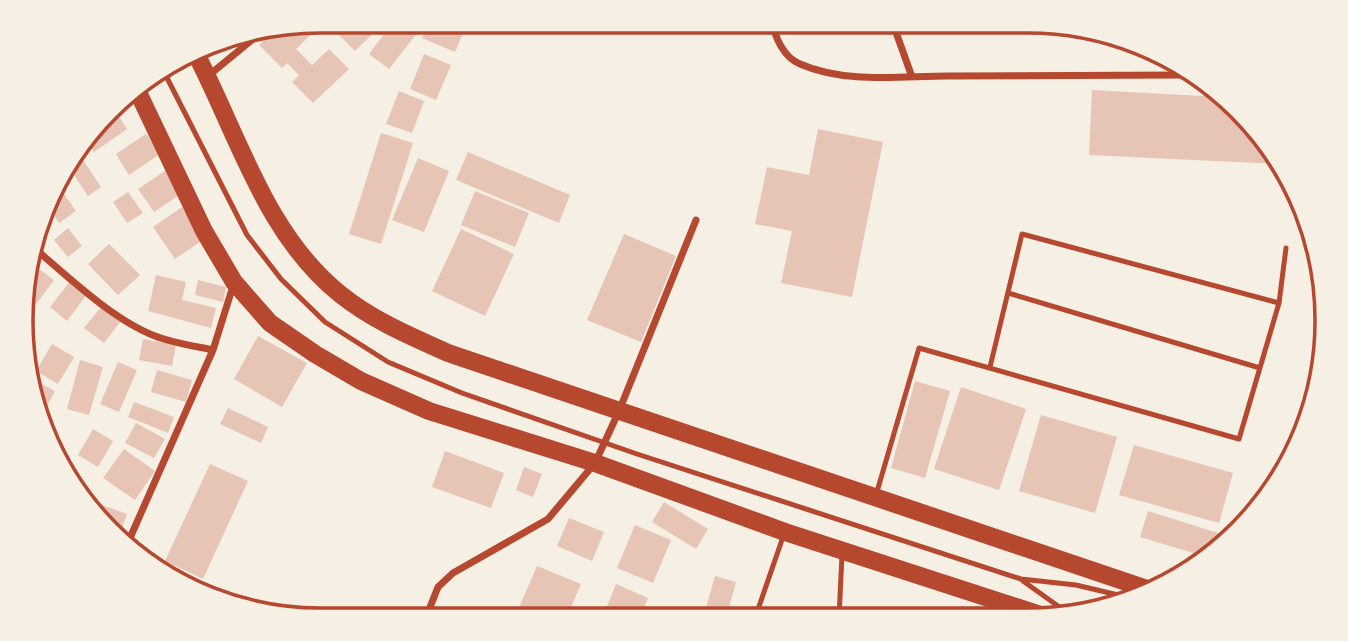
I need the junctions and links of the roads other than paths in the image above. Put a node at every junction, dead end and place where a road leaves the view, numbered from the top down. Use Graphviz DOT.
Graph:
graph roads {
  1 [pos="776,33"];
  2 [pos="896,33"];
  3 [pos="249,42"];
  4 [pos="199,60"];
  5 [pos="1176,75"];
  6 [pos="208,76"];
  7 [pos="912,77"];
  8 [pos="167,78"];
  9 [pos="140,97"];
  10 [pos="696,220"];
  11 [pos="1286,248"];
  12 [pos="41,254"];
  13 [pos="234,282"];
  14 [pos="1008,293"];
  15 [pos="1279,303"];
  16 [pos="213,350"];
  17 [pos="990,367"];
  18 [pos="1260,368"];
  19 [pos="619,411"];
  20 [pos="595,463"];
  21 [pos="875,498"];
  22 [pos="785,531"];
  23 [pos="131,536"];
  24 [pos="843,550"];
  25 [pos="1021,579"];
  26 [pos="1137,586"];
  27 [pos="1115,594"];
  28 [pos="1058,606"];
  29 [pos="430,608"];
  30 [pos="758,608"];
  31 [pos="840,608"];
  32 [pos="1003,608"];
  1 -- 7 [label="street"];
  2 -- 7 [label="street"];
  3 -- 6 [label="street"];
  4 -- 6 [label="main road"];
  5 -- 7 [label="street"];
  6 -- 19 [label="main road"];
  8 -- 25 [label="lane"];
  9 -- 13 [label="main road"];
  10 -- 19 [label="street"];
  11 -- 15 [label="lane"];
  12 -- 16 [label="street"];
  13 -- 16 [label="street"];
  13 -- 20 [label="main road"];
  14 -- 15 [label="lane"];
  14 -- 17 [label="lane"];
  14 -- 18 [label="lane"];
  15 -- 18 [label="lane"];
  16 -- 23 [label="street"];
  17 -- 18 [label="lane"];
  17 -- 21 [label="lane"];
  19 -- 20 [label="street"];
  19 -- 21 [label="main road"];
  20 -- 22 [label="main road"];
  20 -- 29 [label="street"];
  21 -- 26 [label="main road"];
  22 -- 24 [label="main road"];
  22 -- 30 [label="lane"];
  24 -- 31 [label="lane"];
  24 -- 32 [label="main road"];
  25 -- 27 [label="lane"];
  25 -- 28 [label="lane"];
}
